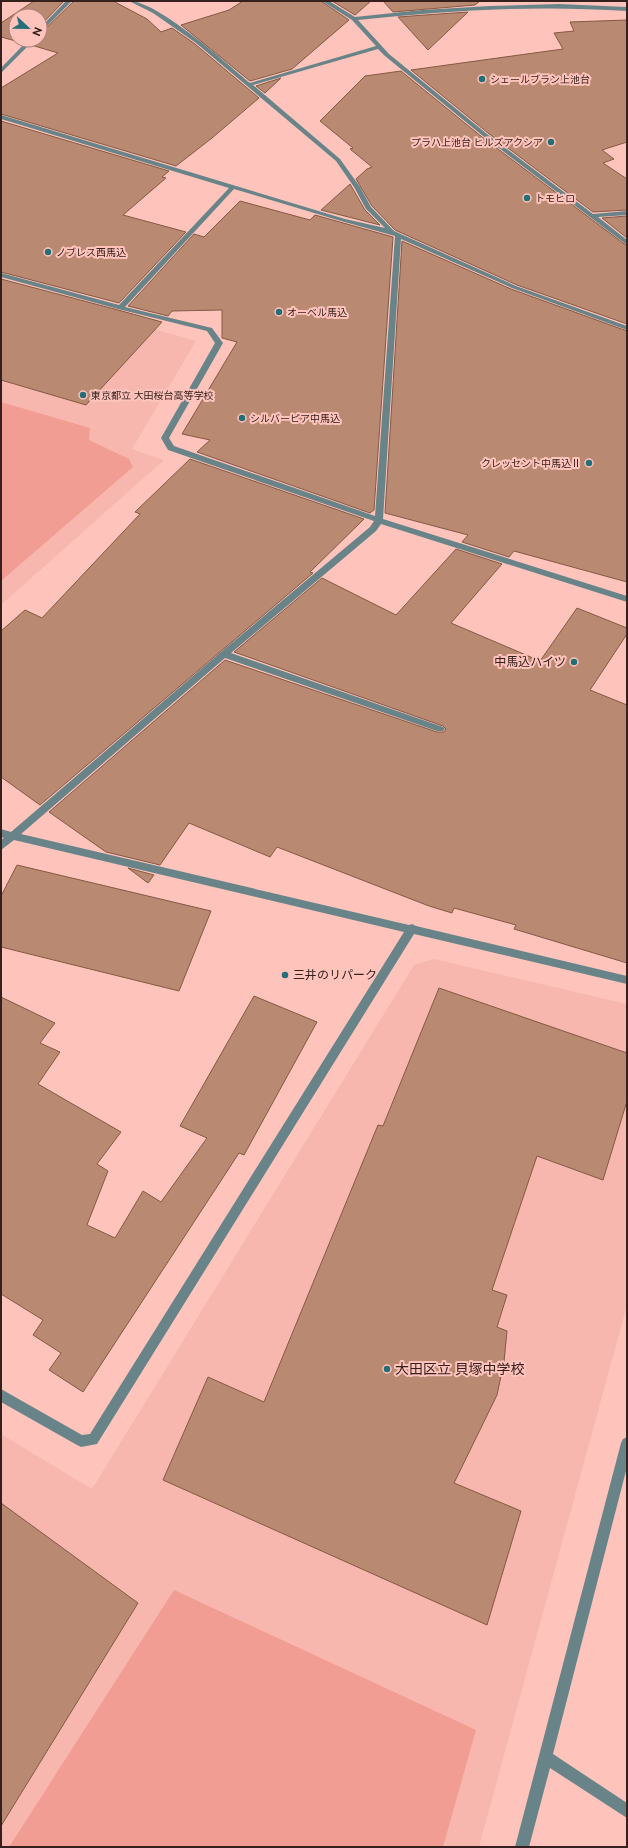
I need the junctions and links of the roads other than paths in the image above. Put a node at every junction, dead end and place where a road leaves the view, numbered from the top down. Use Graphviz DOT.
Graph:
graph roads {
  1 [pos="69,1"];
  2 [pos="132,1"];
  3 [pos="325,1"];
  4 [pos="493,1"];
  5 [pos="487,7"];
  6 [pos="627,9"];
  7 [pos="354,19"];
  8 [pos="48,23"];
  9 [pos="379,47"];
  10 [pos="23,48"];
  11 [pos="1,71"];
  12 [pos="248,85"];
  13 [pos="1,117"];
  14 [pos="233,187"];
  15 [pos="627,213"];
  16 [pos="592,216"];
  17 [pos="395,234"];
  18 [pos="627,243"];
  19 [pos="1,275"];
  20 [pos="120,308"];
  21 [pos="627,328"];
  22 [pos="379,520"];
  23 [pos="627,600"];
  24 [pos="224,654"];
  25 [pos="440,729"];
  26 [pos="1,833"];
  27 [pos="14,836"];
  28 [pos="1,846"];
  29 [pos="412,928"];
  30 [pos="627,980"];
  31 [pos="1,1395"];
  32 [pos="627,1443"];
  33 [pos="546,1757"];
  34 [pos="627,1811"];
  35 [pos="522,1847"];
  1 -- 8 [label="street"];
  2 -- 12 [label="street"];
  3 -- 7 [label="street"];
  4 -- 5 [label="street"];
  5 -- 6 [label="street"];
  5 -- 7 [label="street"];
  7 -- 9 [label="street"];
  9 -- 12 [label="street"];
  9 -- 16 [label="street"];
  10 -- 11 [label="street"];
  12 -- 17 [label="street"];
  13 -- 14 [label="street"];
  14 -- 17 [label="street"];
  14 -- 20 [label="street"];
  15 -- 16 [label="street"];
  16 -- 18 [label="street"];
  17 -- 21 [label="street"];
  17 -- 22 [label="street"];
  19 -- 20 [label="street"];
  20 -- 22 [label="street"];
  22 -- 23 [label="street"];
  22 -- 24 [label="street"];
  24 -- 25 [label="street"];
  24 -- 27 [label="street"];
  26 -- 27 [label="street"];
  27 -- 28 [label="street"];
  27 -- 29 [label="street"];
  29 -- 30 [label="street"];
  29 -- 31 [label="street"];
  32 -- 33 [label="street"];
  33 -- 34 [label="street"];
  33 -- 35 [label="street"];
}
